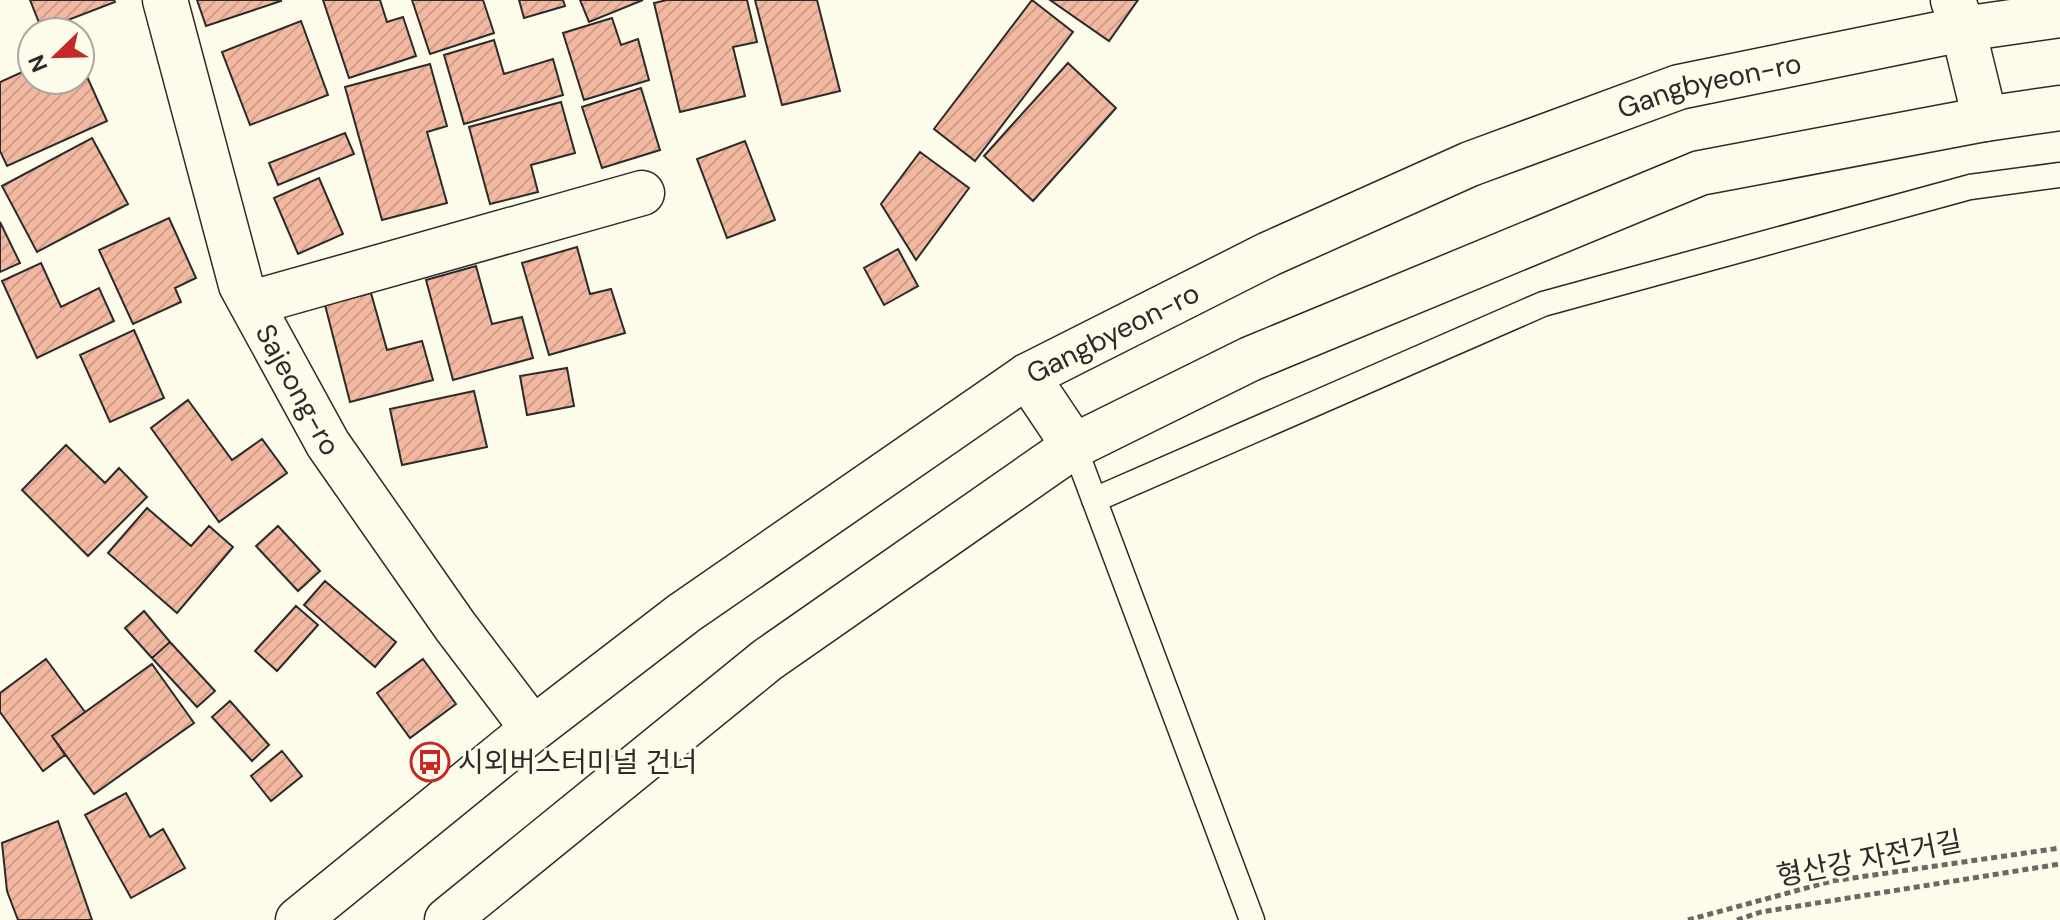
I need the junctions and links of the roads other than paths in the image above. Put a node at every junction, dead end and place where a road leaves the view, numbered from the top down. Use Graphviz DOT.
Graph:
graph roads {
  1 [pos="165,0"];
  2 [pos="1958,14"];
  3 [pos="2060,15"];
  4 [pos="2060,108"];
  5 [pos="1985,119"];
  6 [pos="2060,175"];
  7 [pos="642,193"];
  8 [pos="252,303"];
  9 [pos="1027,376"];
  10 [pos="1074,446"];
  11 [pos="1094,500"];
  12 [pos="533,729"];
  13 [pos="298,920"];
  14 [pos="447,920"];
  15 [pos="1252,920"];
  1 -- 8 [label="street, Sajeong-ro"];
  2 -- 3 [label="street, Gangbyeon-ro"];
  2 -- 5 [label="street"];
  2 -- 9 [label="street, Gangbyeon-ro"];
  4 -- 5 [label="street"];
  5 -- 10 [label="street"];
  6 -- 11 [label="lane"];
  7 -- 8 [label="street"];
  8 -- 12 [label="street, Sajeong-ro"];
  9 -- 10 [label="street"];
  9 -- 12 [label="street, Gangbyeon-ro"];
  10 -- 11 [label="lane"];
  10 -- 14 [label="street"];
  11 -- 15 [label="lane"];
  12 -- 13 [label="street, Gangbyeon-ro"];
}
